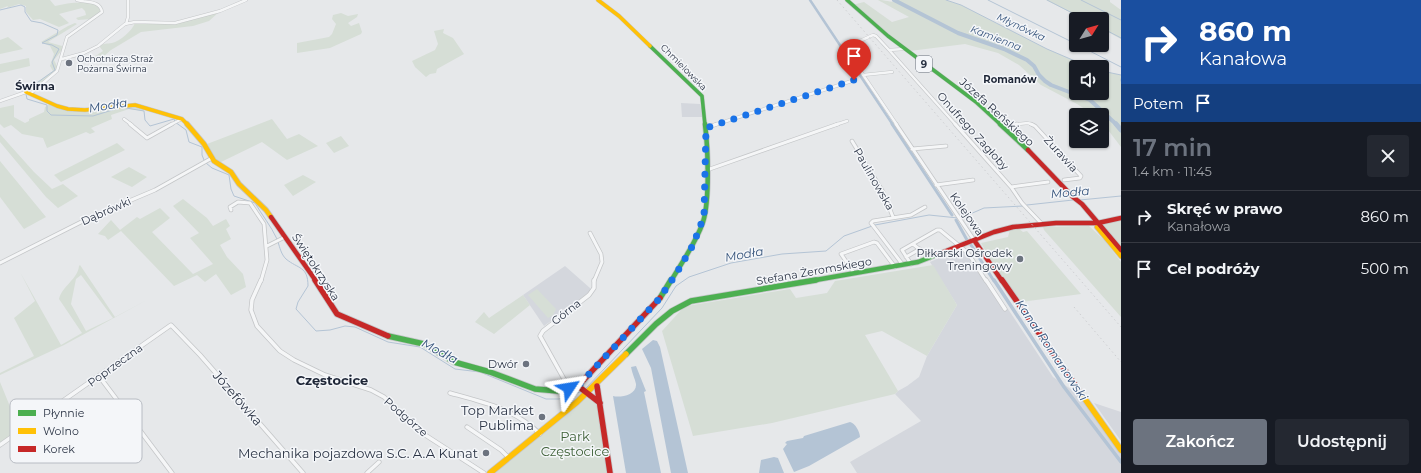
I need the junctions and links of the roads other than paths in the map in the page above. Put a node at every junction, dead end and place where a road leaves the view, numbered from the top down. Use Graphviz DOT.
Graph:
graph roads {
  1 [pos="77,0"];
  2 [pos="128,0"];
  3 [pos="246,0"];
  4 [pos="598,0"];
  5 [pos="847,0"];
  6 [pos="125,24"];
  7 [pos="874,35"];
  8 [pos="904,49"];
  9 [pos="889,50"];
  10 [pos="62,59"];
  11 [pos="892,72"];
  12 [pos="863,75"];
  13 [pos="854,80"];
  14 [pos="28,93"];
  15 [pos="0,101"];
  16 [pos="124,119"];
  17 [pos="180,121"];
  18 [pos="847,121"];
  19 [pos="1002,126"];
  20 [pos="706,128"];
  21 [pos="852,141"];
  22 [pos="946,146"];
  23 [pos="912,149"];
  24 [pos="210,159"];
  25 [pos="705,170"];
  26 [pos="973,180"];
  27 [pos="1064,180"];
  28 [pos="1048,182"];
  29 [pos="936,185"];
  30 [pos="1011,187"];
  31 [pos="925,207"];
  32 [pos="230,210"];
  33 [pos="893,217"];
  34 [pos="1121,218"];
  35 [pos="1094,221"];
  36 [pos="1042,224"];
  37 [pos="590,233"];
  38 [pos="284,238"];
  39 [pos="974,240"];
  40 [pos="913,244"];
  41 [pos="267,246"];
  42 [pos="960,246"];
  43 [pos="920,249"];
  44 [pos="1121,250"];
  45 [pos="1121,256"];
  46 [pos="906,257"];
  47 [pos="931,258"];
  48 [pos="0,263"];
  49 [pos="911,264"];
  50 [pos="903,265"];
  51 [pos="895,267"];
  52 [pos="854,274"];
  53 [pos="1006,309"];
  54 [pos="171,324"];
  55 [pos="99,376"];
  56 [pos="598,386"];
  57 [pos="569,388"];
  58 [pos="584,390"];
  59 [pos="450,393"];
  60 [pos="66,399"];
  61 [pos="117,399"];
  62 [pos="600,403"];
  63 [pos="467,427"];
  64 [pos="142,433"];
  65 [pos="540,434"];
  66 [pos="10,438"];
  67 [pos="0,445"];
  68 [pos="1121,450"];
  69 [pos="509,458"];
  70 [pos="379,462"];
  71 [pos="172,473"];
  72 [pos="303,473"];
  73 [pos="368,473"];
  74 [pos="484,473"];
  75 [pos="490,473"];
  76 [pos="610,473"];
  1 -- 10 [label="street"];
  2 -- 6 [label="street"];
  3 -- 6 [label="street"];
  4 -- 20 [label="street, Chmielowska"];
  5 -- 8 [label="street, Józefa Reńskiego / 9"];
  6 -- 10 [label="street"];
  7 -- 9 [label="street, Onufrego Zagłoby"];
  7 -- 12 [label="street, Kolejowa"];
  8 -- 9 [label="street"];
  8 -- 19 [label="street, Józefa Reńskiego / 9"];
  9 -- 30 [label="street, Onufrego Zagłoby"];
  10 -- 14 [label="street"];
  11 -- 12 [label="street"];
  12 -- 23 [label="street, Kolejowa"];
  13 -- 20 [label="street"];
  14 -- 15 [label="street"];
  14 -- 17 [label="street"];
  16 -- 17 [label="street"];
  17 -- 24 [label="street, Świętokrzyska"];
  18 -- 25 [label="street"];
  19 -- 27 [label="street, Żurawia"];
  19 -- 35 [label="street, Józefa Reńskiego / 9"];
  20 -- 25 [label="street, Chmielowska"];
  21 -- 33 [label="street, Paulinowska"];
  22 -- 23 [label="street"];
  23 -- 29 [label="street, Kolejowa"];
  24 -- 38 [label="street, Świętokrzyska"];
  24 -- 48 [label="street, Dąbrówki"];
  25 -- 58 [label="street, Chmielowska"];
  26 -- 29 [label="street, Kolejowa"];
  28 -- 30 [label="street"];
  29 -- 39 [label="street, Kolejowa"];
  30 -- 36 [label="street, Onufrego Zagłoby"];
  31 -- 33 [label="street, Paulinowska"];
  32 -- 41 [label="street, Podgórze"];
  33 -- 50 [label="street, Paulinowska"];
  34 -- 35 [label="street, Stefana Żeromskiego"];
  35 -- 36 [label="street, Stefana Żeromskiego"];
  35 -- 44 [label="street, 9"];
  35 -- 45 [label="street, 9"];
  36 -- 39 [label="street, Stefana Żeromskiego"];
  37 -- 57 [label="street, Górna"];
  38 -- 41 [label="street"];
  38 -- 57 [label="street, Świętokrzyska"];
  39 -- 42 [label="street, Stefana Żeromskiego"];
  39 -- 68 [label="street, Kolejowa"];
  40 -- 42 [label="street"];
  40 -- 43 [label="street"];
  40 -- 46 [label="street"];
  41 -- 74 [label="street, Podgórze"];
  42 -- 47 [label="street, Stefana Żeromskiego"];
  42 -- 53 [label="street"];
  43 -- 46 [label="street"];
  43 -- 47 [label="street"];
  46 -- 49 [label="street"];
  47 -- 49 [label="street, Stefana Żeromskiego"];
  49 -- 50 [label="street, Stefana Żeromskiego"];
  50 -- 51 [label="street, Stefana Żeromskiego"];
  51 -- 52 [label="street, Stefana Żeromskiego"];
  51 -- 52 [label="street"];
  52 -- 56 [label="street, Stefana Żeromskiego"];
  54 -- 55 [label="street, Poprzeczna"];
  54 -- 72 [label="street, Józefówka"];
  55 -- 60 [label="street, Poprzeczna"];
  55 -- 61 [label="street"];
  56 -- 58 [label="street, Stefana Żeromskiego"];
  56 -- 62 [label="street"];
  57 -- 58 [label="street, Świętokrzyska"];
  58 -- 62 [label="street"];
  58 -- 65 [label="street"];
  59 -- 65 [label="street"];
  62 -- 76 [label="street"];
  63 -- 69 [label="street"];
  64 -- 71 [label="street"];
  65 -- 69 [label="street"];
  66 -- 67 [label="street, Poprzeczna"];
  69 -- 75 [label="street"];
  70 -- 73 [label="street"];
}
